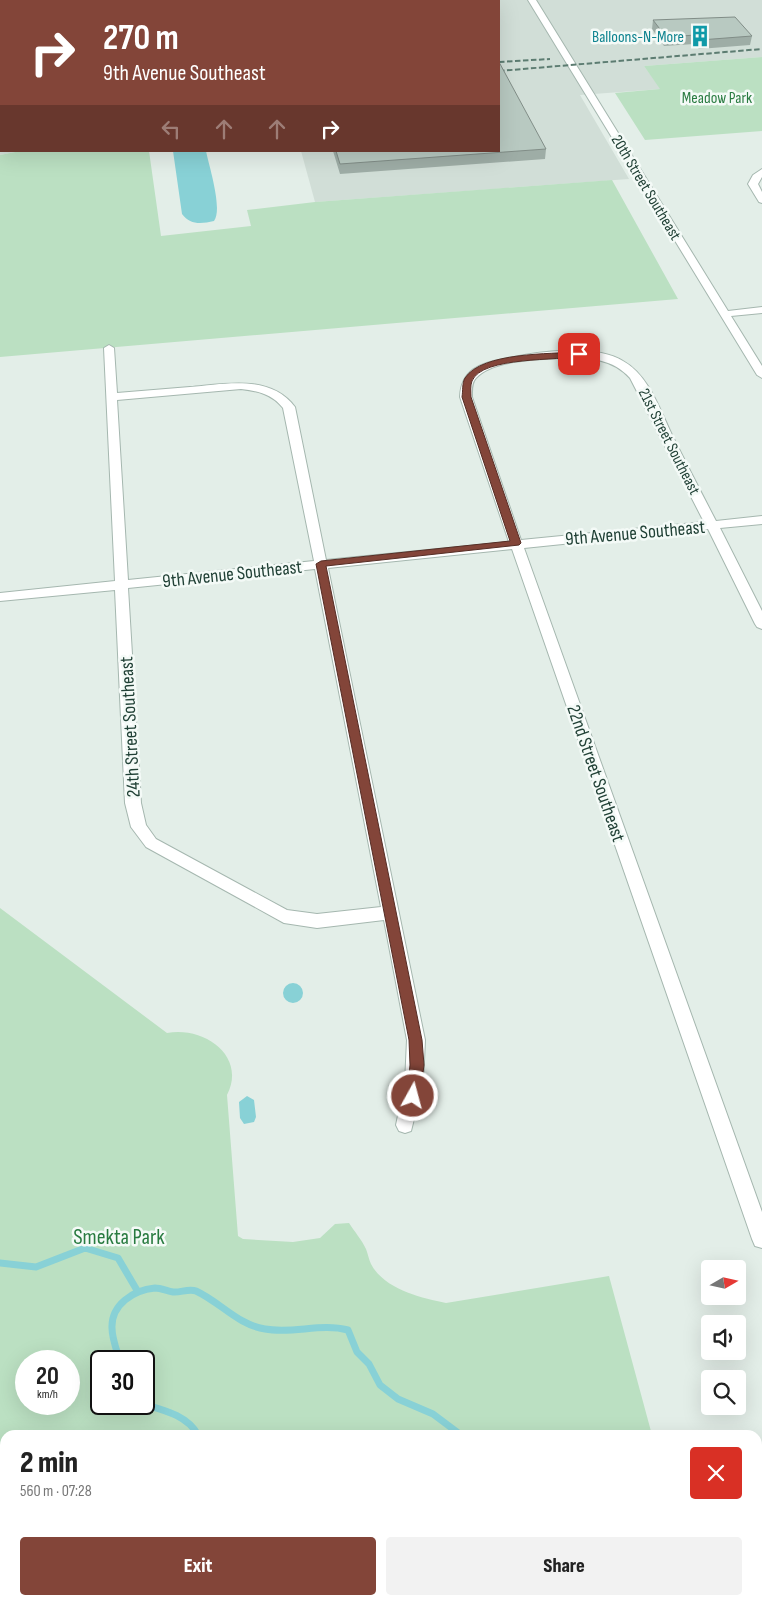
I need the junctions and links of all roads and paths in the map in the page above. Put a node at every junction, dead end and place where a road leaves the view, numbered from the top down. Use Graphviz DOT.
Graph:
graph roads {
  1 [pos="532,0"];
  2 [pos="762,172"];
  3 [pos="762,200"];
  4 [pos="762,310"];
  5 [pos="724,314"];
  6 [pos="110,348"];
  7 [pos="540,357"];
  8 [pos="762,375"];
  9 [pos="112,397"];
  10 [pos="762,520"];
  11 [pos="712,525"];
  12 [pos="516,543"];
  13 [pos="321,564"];
  14 [pos="121,584"];
  15 [pos="0,597"];
  16 [pos="762,624"];
  17 [pos="390,913"];
  18 [pos="405,1126"];
  19 [pos="762,1239"];
  1 -- 5 [label="street, 20th Street Southeast"];
  2 -- 3 [label="street"];
  4 -- 5 [label="street"];
  5 -- 8 [label="street, 20th Street Southeast"];
  6 -- 9 [label="street, 24th Street Southeast"];
  7 -- 11 [label="street, 21st Street Southeast"];
  7 -- 12 [label="street, 22nd Street Southeast"];
  9 -- 13 [label="street"];
  9 -- 14 [label="street, 24th Street Southeast"];
  10 -- 11 [label="street, 9th Avenue Southeast"];
  11 -- 12 [label="street, 9th Avenue Southeast"];
  11 -- 16 [label="street, 21st Street Southeast"];
  12 -- 13 [label="street, 9th Avenue Southeast"];
  12 -- 19 [label="street, 22nd Street Southeast"];
  13 -- 14 [label="street, 9th Avenue Southeast"];
  13 -- 17 [label="street"];
  14 -- 15 [label="street, 9th Avenue Southeast"];
  14 -- 17 [label="street, 24th Street Southeast"];
  17 -- 18 [label="street"];
}
